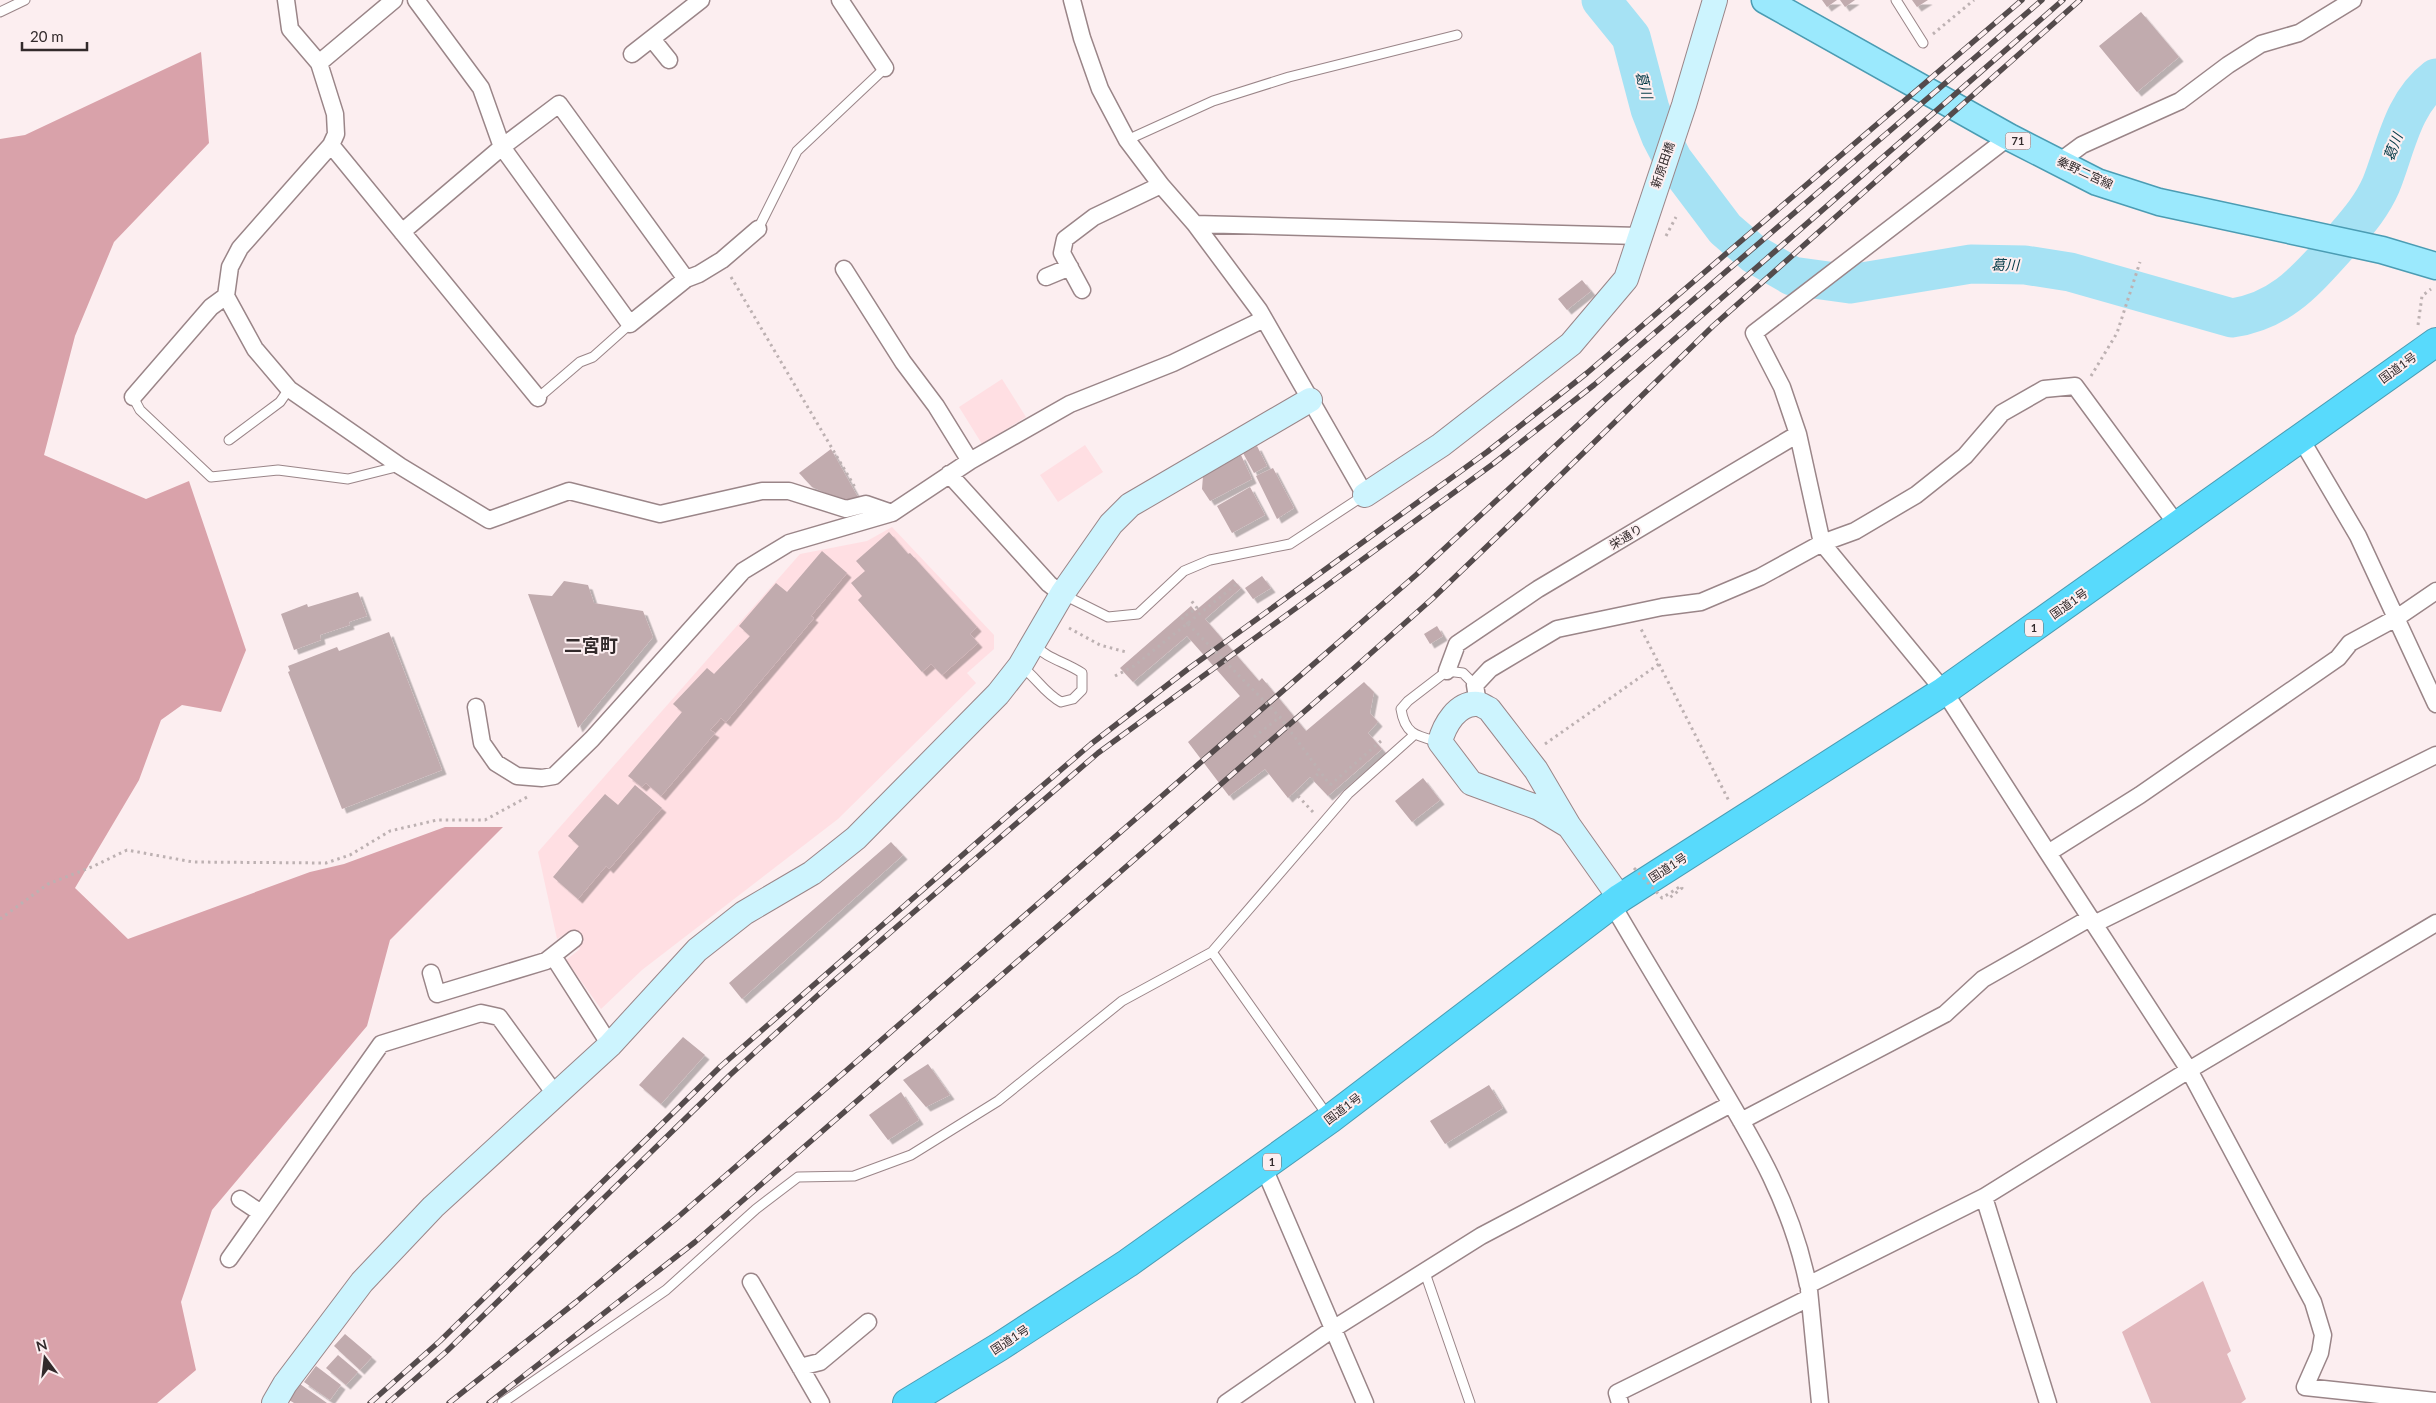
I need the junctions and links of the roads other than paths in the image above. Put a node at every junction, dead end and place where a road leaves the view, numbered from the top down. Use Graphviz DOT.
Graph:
graph roads {
  1 [pos="25,0"];
  2 [pos="286,0"];
  3 [pos="394,0"];
  4 [pos="416,0"];
  5 [pos="701,0"];
  6 [pos="840,0"];
  7 [pos="1072,0"];
  8 [pos="1715,0"];
  9 [pos="1765,0"];
  10 [pos="1896,0"];
  11 [pos="2353,0"];
  12 [pos="0,12"];
  13 [pos="1457,35"];
  14 [pos="652,39"];
  15 [pos="1923,43"];
  16 [pos="632,54"];
  17 [pos="669,60"];
  18 [pos="319,63"];
  19 [pos="885,68"];
  20 [pos="2009,137"];
  21 [pos="1127,140"];
  22 [pos="331,144"];
  23 [pos="502,148"];
  24 [pos="2059,162"];
  25 [pos="1161,185"];
  26 [pos="1195,224"];
  27 [pos="758,229"];
  28 [pos="1641,231"];
  29 [pos="402,232"];
  30 [pos="2436,266"];
  31 [pos="1070,267"];
  32 [pos="844,269"];
  33 [pos="1046,277"];
  34 [pos="686,279"];
  35 [pos="1082,290"];
  36 [pos="226,296"];
  37 [pos="1264,319"];
  38 [pos="630,324"];
  39 [pos="2426,336"];
  40 [pos="290,389"];
  41 [pos="133,397"];
  42 [pos="538,398"];
  43 [pos="1310,400"];
  44 [pos="1798,434"];
  45 [pos="2301,439"];
  46 [pos="228,440"];
  47 [pos="970,461"];
  48 [pos="400,466"];
  49 [pos="949,474"];
  50 [pos="1365,495"];
  51 [pos="892,513"];
  52 [pos="2178,526"];
  53 [pos="1822,543"];
  54 [pos="2436,591"];
  55 [pos="1062,594"];
  56 [pos="2398,617"];
  57 [pos="1033,644"];
  58 [pos="1020,666"];
  59 [pos="1447,671"];
  60 [pos="1944,691"];
  61 [pos="1476,694"];
  62 [pos="2436,704"];
  63 [pos="476,707"];
  64 [pos="1414,735"];
  65 [pos="1440,742"];
  66 [pos="2436,755"];
  67 [pos="1536,770"];
  68 [pos="1494,792"];
  69 [pos="1569,826"];
  70 [pos="2048,853"];
  71 [pos="1616,901"];
  72 [pos="2092,921"];
  73 [pos="2436,923"];
  74 [pos="574,939"];
  75 [pos="1212,952"];
  76 [pos="553,956"];
  77 [pos="430,973"];
  78 [pos="610,1044"];
  79 [pos="2189,1070"];
  80 [pos="555,1094"];
  81 [pos="1731,1104"];
  82 [pos="1330,1119"];
  83 [pos="1741,1120"];
  84 [pos="1264,1168"];
  85 [pos="1984,1196"];
  86 [pos="240,1199"];
  87 [pos="261,1213"];
  88 [pos="228,1259"];
  89 [pos="1424,1270"];
  90 [pos="752,1282"];
  91 [pos="1809,1291"];
  92 [pos="868,1322"];
  93 [pos="1333,1329"];
  94 [pos="800,1367"];
  95 [pos="2436,1401"];
  96 [pos="274,1403"];
  97 [pos="502,1403"];
  98 [pos="821,1403"];
  99 [pos="907,1403"];
  100 [pos="1226,1403"];
  101 [pos="1365,1403"];
  102 [pos="1470,1403"];
  103 [pos="1620,1403"];
  104 [pos="1820,1403"];
  105 [pos="2048,1403"];
  1 -- 12 [label="lane"];
  2 -- 18 [label="street"];
  3 -- 18 [label="street"];
  4 -- 23 [label="street"];
  5 -- 14 [label="street"];
  6 -- 19 [label="street"];
  7 -- 21 [label="street"];
  8 -- 28 [label="street, 新原田橋"];
  9 -- 20 [label="main road, 秦野二宮線 / 71"];
  10 -- 15 [label="lane"];
  11 -- 24 [label="street"];
  13 -- 21 [label="lane"];
  14 -- 16 [label="street"];
  14 -- 17 [label="street"];
  18 -- 22 [label="street"];
  19 -- 27 [label="lane"];
  20 -- 24 [label="main road, 秦野二宮線 / 71"];
  20 -- 44 [label="street"];
  21 -- 25 [label="street"];
  22 -- 29 [label="street"];
  22 -- 36 [label="street"];
  23 -- 29 [label="street"];
  23 -- 34 [label="street"];
  23 -- 38 [label="street"];
  24 -- 30 [label="main road, 秦野二宮線 / 71"];
  25 -- 26 [label="street"];
  25 -- 31 [label="street"];
  26 -- 28 [label="street"];
  26 -- 37 [label="street"];
  27 -- 34 [label="street"];
  28 -- 50 [label="street, 新原田橋"];
  29 -- 42 [label="street"];
  31 -- 33 [label="street"];
  31 -- 35 [label="street"];
  32 -- 47 [label="street"];
  34 -- 38 [label="street"];
  36 -- 40 [label="street"];
  36 -- 41 [label="street"];
  37 -- 43 [label="street"];
  37 -- 47 [label="street"];
  38 -- 42 [label="lane"];
  39 -- 45 [label="highway, 国道1号 / 1"];
  40 -- 46 [label="lane"];
  40 -- 48 [label="street"];
  41 -- 48 [label="lane"];
  43 -- 50 [label="street"];
  43 -- 55 [label="street"];
  44 -- 53 [label="street"];
  44 -- 59 [label="street, 栄通り"];
  45 -- 52 [label="highway, 国道1号 / 1"];
  45 -- 56 [label="street"];
  47 -- 49 [label="street"];
  48 -- 51 [label="street"];
  49 -- 51 [label="street"];
  49 -- 55 [label="street"];
  50 -- 55 [label="lane"];
  51 -- 63 [label="street"];
  52 -- 53 [label="street"];
  52 -- 60 [label="highway, 国道1号 / 1"];
  53 -- 60 [label="street"];
  53 -- 61 [label="street"];
  54 -- 56 [label="street"];
  55 -- 57 [label="street"];
  56 -- 62 [label="street"];
  56 -- 70 [label="street"];
  57 -- 58 [label="street"];
  57 -- 58 [label="lane"];
  58 -- 78 [label="street"];
  59 -- 61 [label="lane"];
  59 -- 64 [label="lane"];
  60 -- 70 [label="street"];
  60 -- 71 [label="highway, 国道1号 / 1"];
  61 -- 65 [label="street"];
  61 -- 67 [label="street"];
  64 -- 65 [label="lane"];
  64 -- 75 [label="lane"];
  65 -- 68 [label="street"];
  66 -- 72 [label="street"];
  67 -- 68 [label="street"];
  67 -- 69 [label="street"];
  68 -- 69 [label="street"];
  69 -- 71 [label="street"];
  70 -- 72 [label="street"];
  71 -- 81 [label="street"];
  71 -- 82 [label="highway, 国道1号 / 1"];
  72 -- 79 [label="street"];
  72 -- 83 [label="street"];
  73 -- 79 [label="street"];
  74 -- 76 [label="street"];
  75 -- 82 [label="lane"];
  75 -- 97 [label="lane"];
  76 -- 77 [label="street"];
  76 -- 78 [label="street"];
  78 -- 80 [label="street"];
  79 -- 85 [label="street"];
  79 -- 95 [label="street"];
  80 -- 87 [label="street"];
  80 -- 96 [label="street"];
  81 -- 83 [label="street"];
  81 -- 89 [label="street"];
  82 -- 84 [label="highway, 国道1号 / 1"];
  83 -- 91 [label="street"];
  84 -- 93 [label="street"];
  84 -- 99 [label="highway, 国道1号 / 1"];
  85 -- 91 [label="street"];
  85 -- 105 [label="street"];
  86 -- 87 [label="street"];
  87 -- 88 [label="street"];
  89 -- 93 [label="street"];
  89 -- 102 [label="lane"];
  90 -- 94 [label="street"];
  91 -- 103 [label="street"];
  91 -- 104 [label="street"];
  92 -- 94 [label="street"];
  93 -- 100 [label="street"];
  93 -- 101 [label="street"];
  94 -- 98 [label="street"];
}
